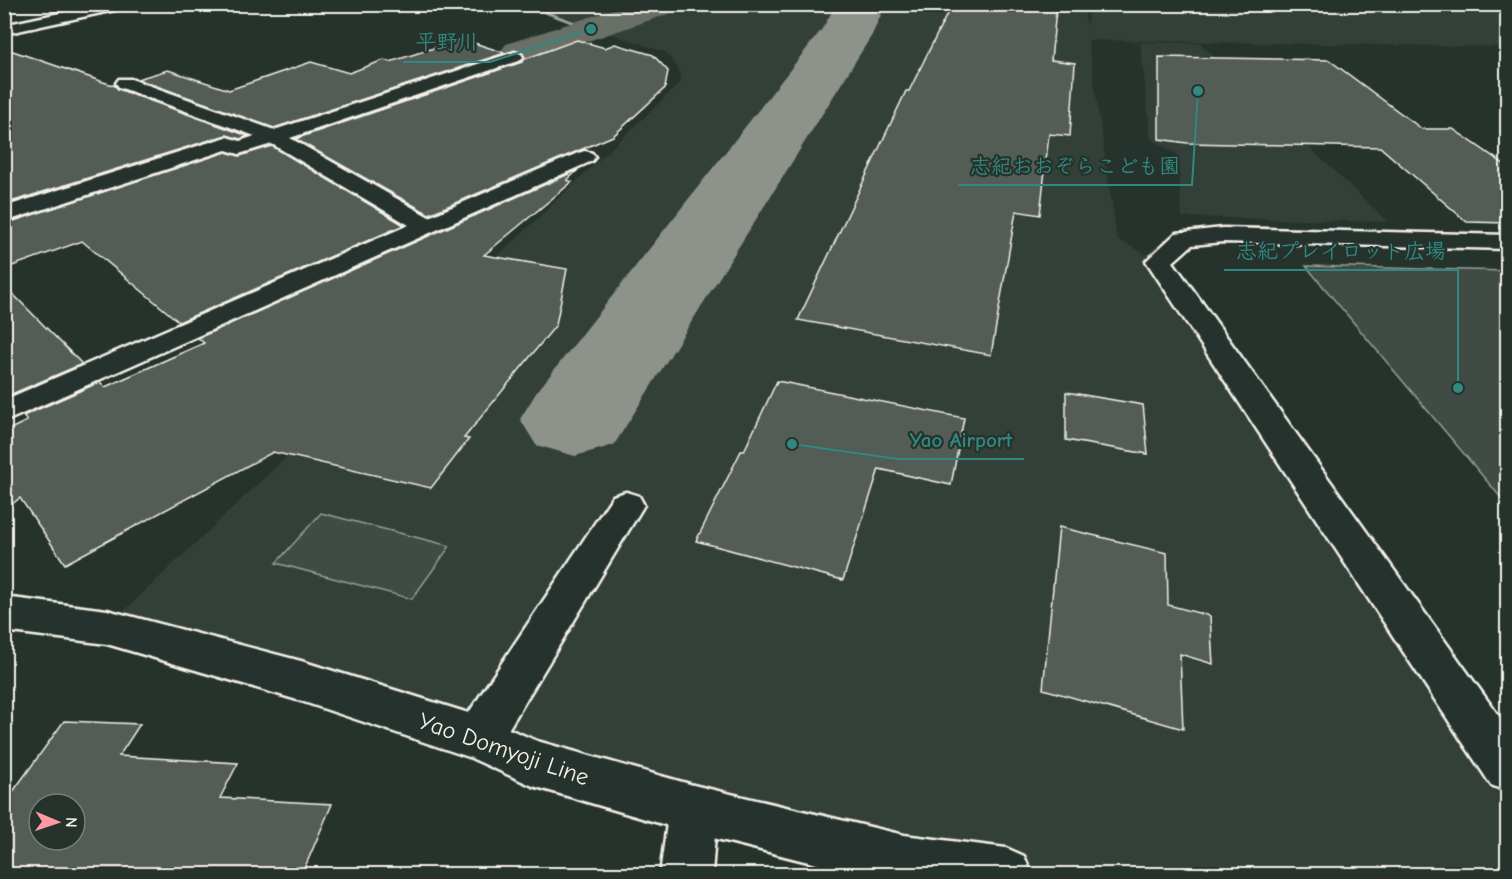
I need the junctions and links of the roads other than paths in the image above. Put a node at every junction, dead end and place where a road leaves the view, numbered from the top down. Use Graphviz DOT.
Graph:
graph roads {
  1 [pos="124,4"];
  2 [pos="4,30"];
  3 [pos="516,57"];
  4 [pos="125,83"];
  5 [pos="273,136"];
  6 [pos="585,156"];
  7 [pos="4,215"];
  8 [pos="428,226"];
  9 [pos="1508,242"];
  10 [pos="4,412"];
  11 [pos="626,505"];
  12 [pos="4,614"];
  13 [pos="478,738"];
  14 [pos="1508,769"];
  15 [pos="693,809"];
  16 [pos="686,874"];
  17 [pos="1006,874"];
  1 -- 2 [label="street"];
  3 -- 5 [label="street"];
  4 -- 5 [label="street"];
  5 -- 7 [label="street"];
  5 -- 8 [label="street"];
  6 -- 8 [label="street"];
  8 -- 10 [label="street"];
  9 -- 14 [label="street"];
  11 -- 13 [label="street"];
  12 -- 13 [label="street, Yao Domyoji Line"];
  13 -- 15 [label="street, Yao Domyoji Line"];
  15 -- 16 [label="street"];
  15 -- 17 [label="street, Yao Domyoji Line"];
}
